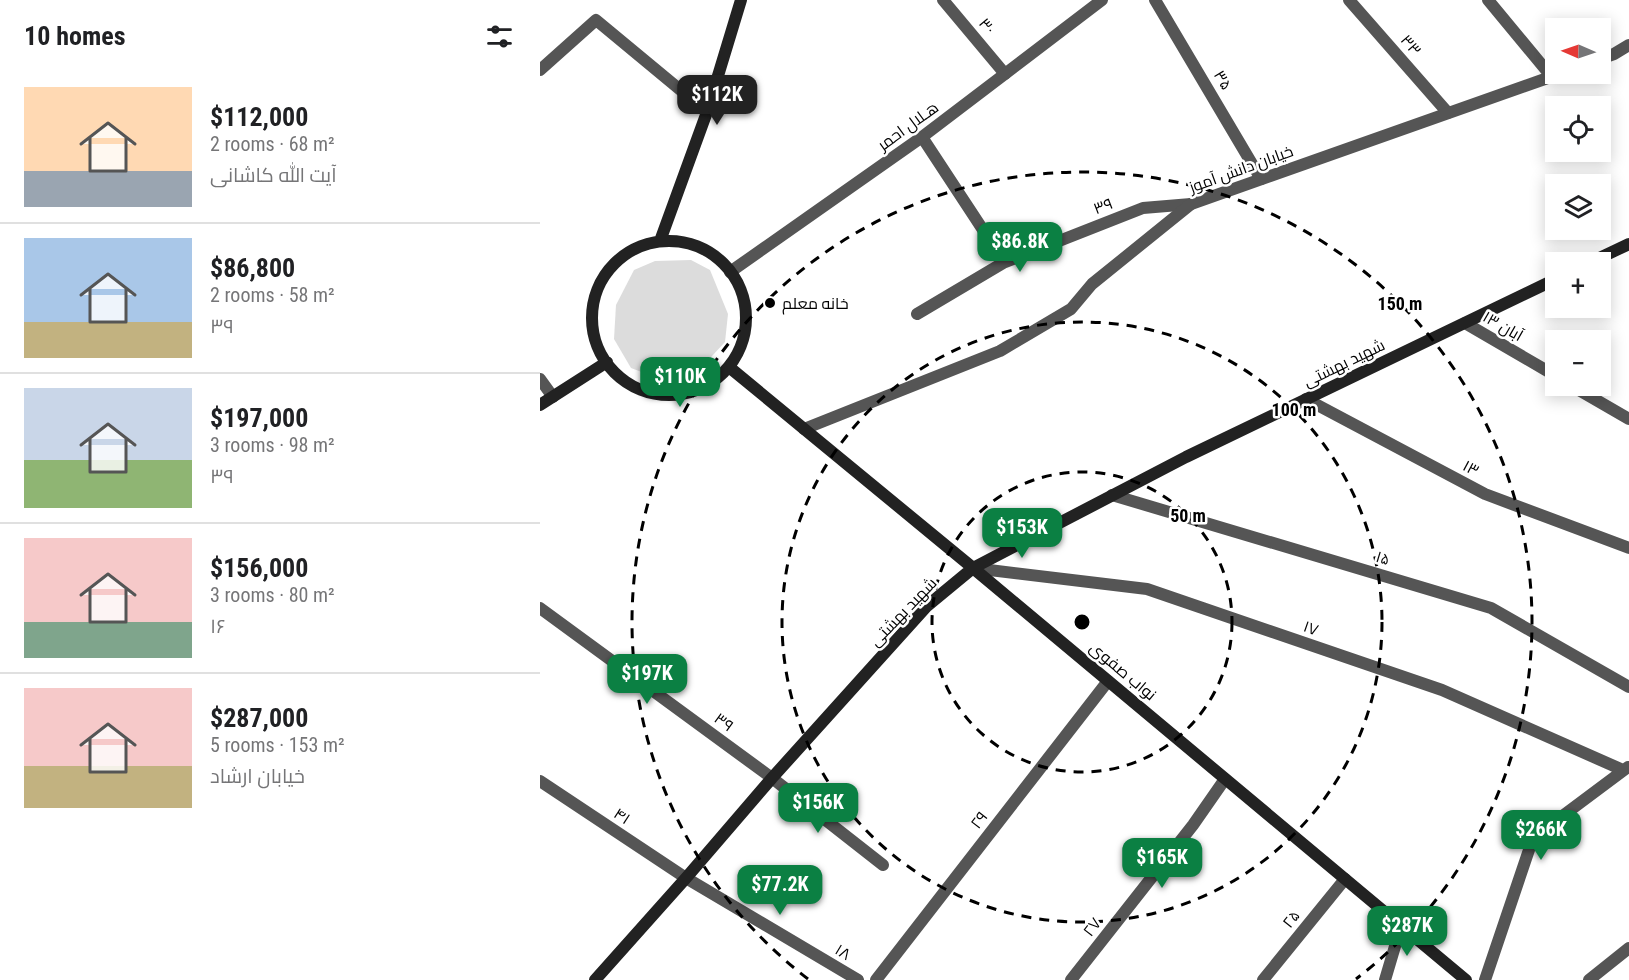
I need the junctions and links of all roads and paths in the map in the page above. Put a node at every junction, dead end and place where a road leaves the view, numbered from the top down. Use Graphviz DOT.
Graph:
graph roads {
  1 [pos="741,0"];
  2 [pos="943,0"];
  3 [pos="1101,0"];
  4 [pos="1155,0"];
  5 [pos="1349,0"];
  6 [pos="1488,0"];
  7 [pos="1627,49"];
  8 [pos="1611,55"];
  9 [pos="1545,64"];
  10 [pos="540,70"];
  11 [pos="1005,74"];
  12 [pos="1545,78"];
  13 [pos="706,112"];
  14 [pos="1448,112"];
  15 [pos="922,137"];
  16 [pos="1262,179"];
  17 [pos="1191,204"];
  18 [pos="660,241"];
  19 [pos="1629,244"];
  20 [pos="1611,253"];
  21 [pos="1003,263"];
  22 [pos="730,272"];
  23 [pos="1545,284"];
  24 [pos="917,314"];
  25 [pos="1465,323"];
  26 [pos="607,363"];
  27 [pos="729,367"];
  28 [pos="1545,370"];
  29 [pos="540,379"];
  30 [pos="1589,396"];
  31 [pos="553,397"];
  32 [pos="1306,399"];
  33 [pos="540,405"];
  34 [pos="1629,419"];
  35 [pos="804,429"];
  36 [pos="1112,495"];
  37 [pos="1629,548"];
  38 [pos="974,568"];
  39 [pos="540,608"];
  40 [pos="1108,681"];
  41 [pos="1629,687"];
  42 [pos="1626,768"];
  43 [pos="772,778"];
  44 [pos="1225,779"];
  45 [pos="540,781"];
  46 [pos="882,866"];
  47 [pos="686,878"];
  48 [pos="1345,879"];
  49 [pos="1401,926"];
  50 [pos="1629,948"];
  51 [pos="595,980"];
  52 [pos="858,980"];
  53 [pos="876,980"];
  54 [pos="1071,980"];
  55 [pos="1263,980"];
  56 [pos="1385,980"];
  57 [pos="1465,980"];
  58 [pos="1485,980"];
  59 [pos="1589,980"];
  1 -- 13 [label="main road"];
  2 -- 11 [label="street, ۳۰"];
  3 -- 11 [label="street, هـلال احمر"];
  4 -- 16 [label="street, ۳۵"];
  5 -- 14 [label="street, ۳۳"];
  6 -- 9 [label="street"];
  7 -- 8 [label="street"];
  10 -- 13 [label="street"];
  11 -- 15 [label="street, هـلال احمر"];
  12 -- 14 [label="street, خیابان دانش آموز"];
  13 -- 18 [label="main road"];
  14 -- 16 [label="street, خیابان دانش آموز"];
  15 -- 21 [label="street"];
  15 -- 22 [label="street, هـلال احمر"];
  16 -- 17 [label="street, خیابان دانش آموز"];
  17 -- 21 [label="street, ۳۹"];
  17 -- 35 [label="street, خیابان دانش آموز"];
  18 -- 22 [label="main road"];
  18 -- 26 [label="main road"];
  19 -- 20 [label="main road"];
  21 -- 24 [label="street, ۳۹"];
  22 -- 27 [label="main road"];
  23 -- 25 [label="main road, شهید بهشتی"];
  25 -- 28 [label="street, ۱۳ آبان"];
  25 -- 32 [label="main road, شهید بهشتی"];
  26 -- 27 [label="main road"];
  26 -- 31 [label="main road"];
  27 -- 35 [label="main road, نواب صفوی"];
  29 -- 31 [label="street"];
  30 -- 34 [label="street"];
  31 -- 33 [label="main road"];
  32 -- 36 [label="main road, شهید بهشتی"];
  32 -- 37 [label="street, ۱۳"];
  35 -- 38 [label="main road, نواب صفوی"];
  36 -- 38 [label="main road, شهید بهشتی"];
  36 -- 41 [label="street, ۱۵"];
  38 -- 40 [label="main road, نواب صفوی"];
  38 -- 42 [label="street, ۱۷"];
  38 -- 43 [label="main road, شهید بهشتی"];
  39 -- 43 [label="street, ۳۹"];
  40 -- 44 [label="main road, نواب صفوی"];
  40 -- 53 [label="street, ۲۹"];
  42 -- 58 [label="street"];
  43 -- 46 [label="street, ۳۹"];
  43 -- 47 [label="main road, شهید بهشتی"];
  44 -- 48 [label="main road, نواب صفوی"];
  44 -- 54 [label="street, ۲۷"];
  45 -- 47 [label="street, ۴۱"];
  47 -- 51 [label="main road, شهید بهشتی"];
  47 -- 52 [label="street, ۱۸"];
  48 -- 49 [label="main road, نواب صفوی"];
  48 -- 55 [label="street, ۲۵"];
  49 -- 56 [label="street"];
  49 -- 57 [label="main road, نواب صفوی"];
  50 -- 59 [label="street"];
}
